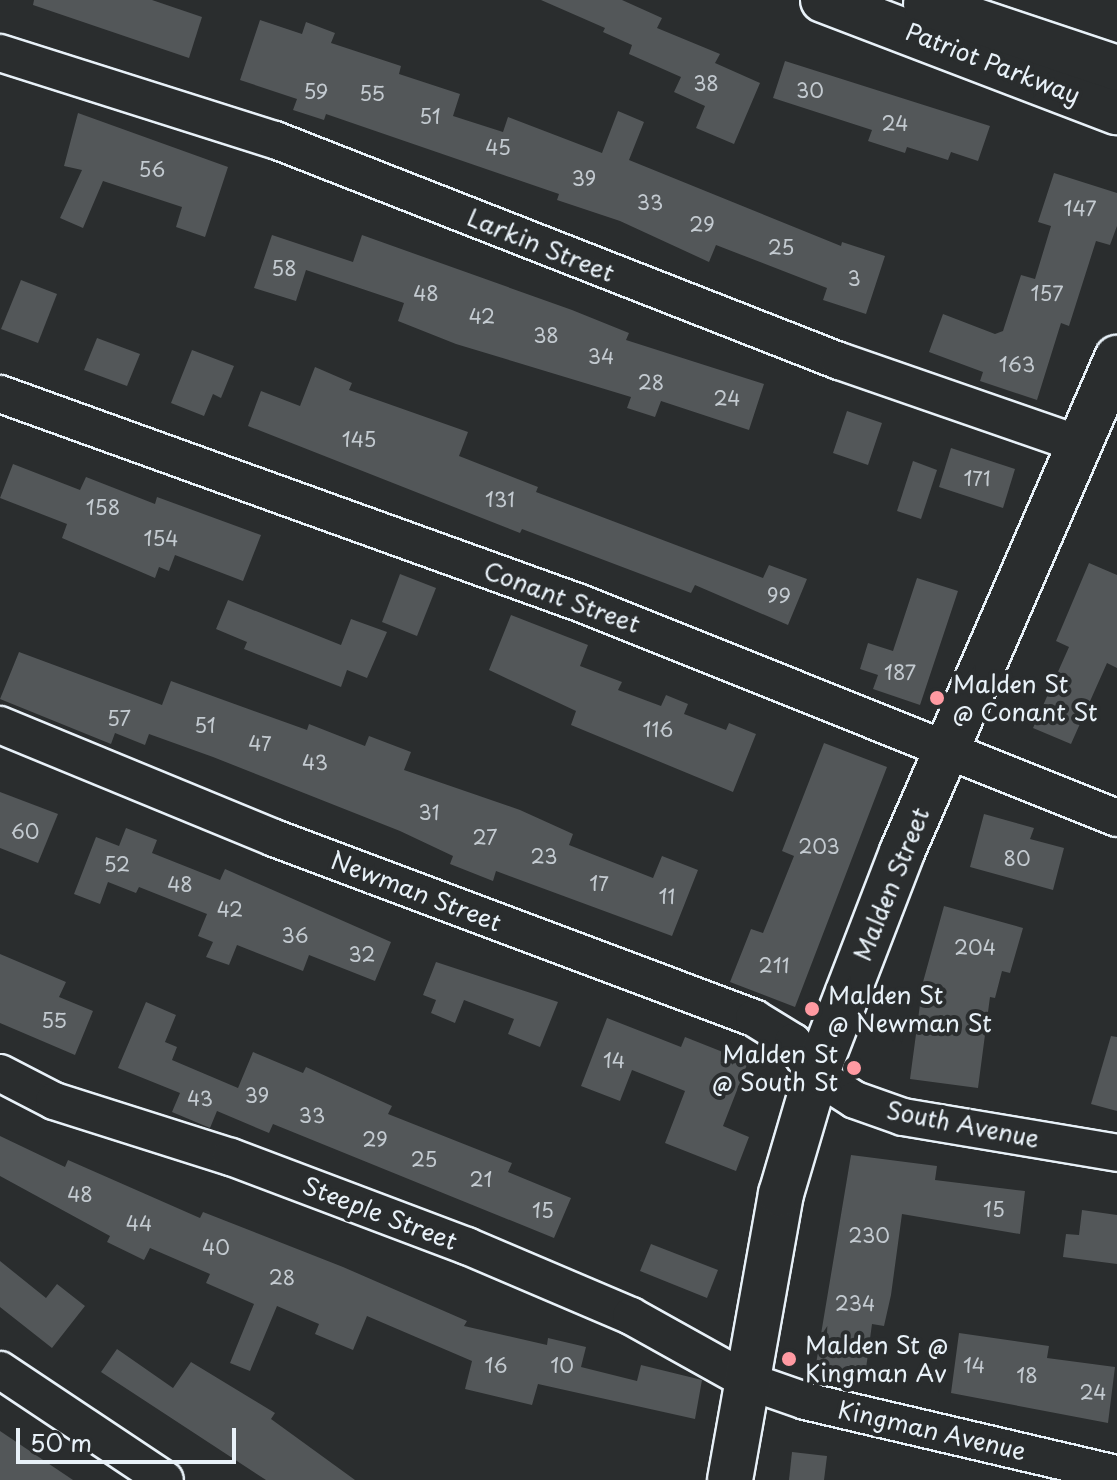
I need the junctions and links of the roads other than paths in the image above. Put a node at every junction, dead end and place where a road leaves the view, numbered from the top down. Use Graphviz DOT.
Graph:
graph roads {
  1 [pos="823,0"];
  2 [pos="915,0"];
  3 [pos="977,24"];
  4 [pos="0,53"];
  5 [pos="1117,68"];
  6 [pos="1117,112"];
  7 [pos="1117,358"];
  8 [pos="0,394"];
  9 [pos="1079,444"];
  10 [pos="0,725"];
  11 [pos="947,747"];
  12 [pos="1117,818"];
  13 [pos="0,1073"];
  14 [pos="816,1075"];
  15 [pos="1117,1153"];
  16 [pos="0,1370"];
  17 [pos="748,1381"];
  18 [pos="1117,1474"];
  19 [pos="165,1480"];
  20 [pos="730,1480"];
  1 -- 3 [label="street, Patriot Parkway"];
  2 -- 3 [label="street, Patriot Parkway"];
  3 -- 5 [label="street, Patriot Parkway"];
  3 -- 6 [label="street, Patriot Parkway"];
  4 -- 9 [label="street, Larkin Street"];
  7 -- 9 [label="street, Malden Street"];
  8 -- 11 [label="street, Conant Street"];
  9 -- 11 [label="street, Malden Street"];
  10 -- 14 [label="street, Newman Street"];
  11 -- 12 [label="street, Conant Street"];
  11 -- 14 [label="street, Malden Street"];
  13 -- 17 [label="street, Steeple Street"];
  14 -- 15 [label="street, South Avenue"];
  14 -- 17 [label="street, Malden Street"];
  16 -- 19 [label="street"];
  17 -- 18 [label="street, Kingman Avenue"];
  17 -- 20 [label="street, Malden Street"];
}
